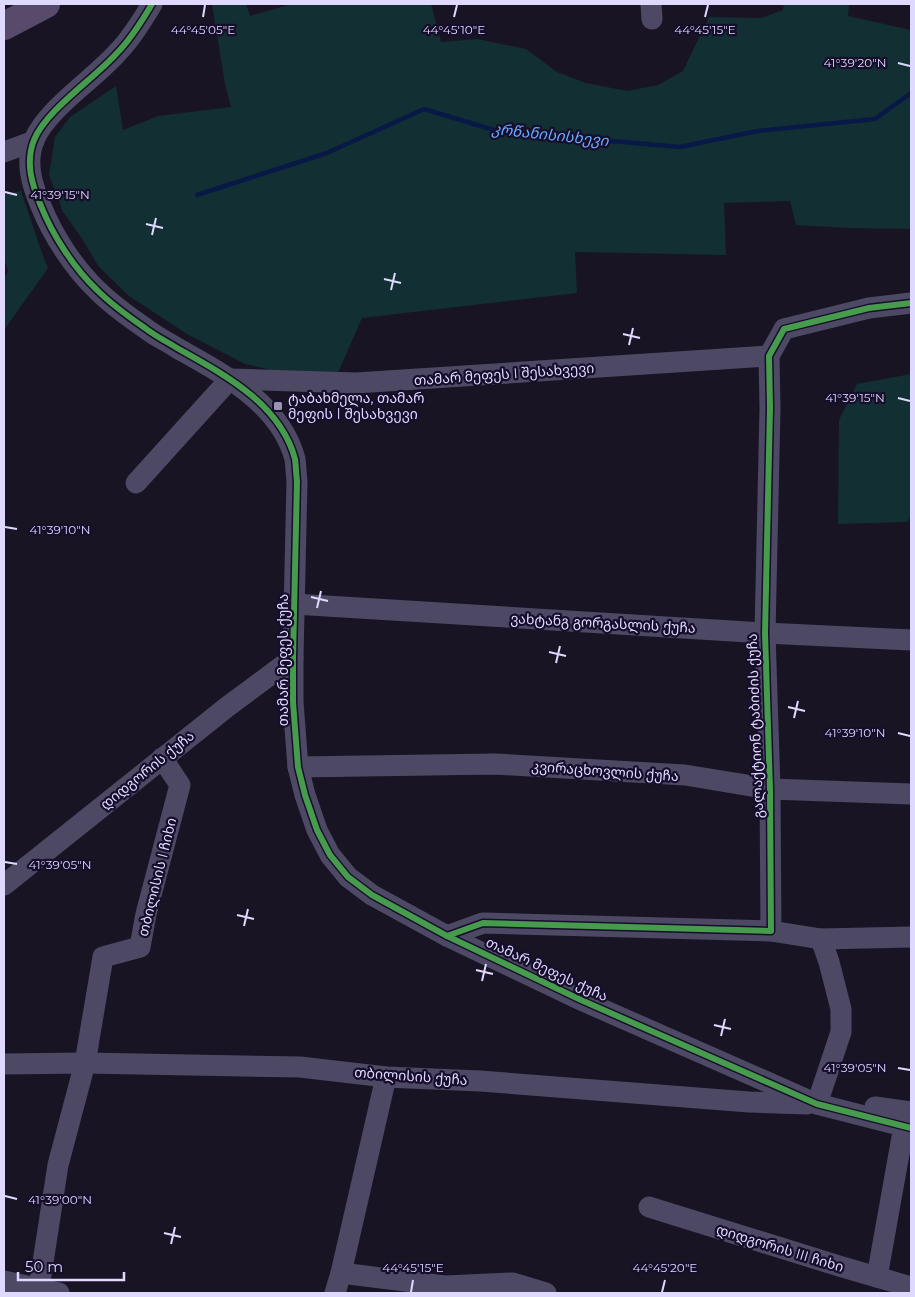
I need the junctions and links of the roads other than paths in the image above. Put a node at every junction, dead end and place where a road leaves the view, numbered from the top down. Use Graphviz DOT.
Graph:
graph roads {
  1 [pos="46,4"];
  2 [pos="152,4"];
  3 [pos="4,26"];
  4 [pos="34,141"];
  5 [pos="4,152"];
  6 [pos="911,303"];
  7 [pos="769,356"];
  8 [pos="230,379"];
  9 [pos="136,483"];
  10 [pos="294,604"];
  11 [pos="765,632"];
  12 [pos="911,640"];
  13 [pos="293,658"];
  14 [pos="162,758"];
  15 [pos="298,767"];
  16 [pos="770,789"];
  17 [pos="911,794"];
  18 [pos="4,885"];
  19 [pos="771,931"];
  20 [pos="447,936"];
  21 [pos="911,937"];
  22 [pos="821,939"];
  23 [pos="85,1063"];
  24 [pos="4,1064"];
  25 [pos="386,1077"];
  26 [pos="817,1104"];
  27 [pos="909,1122"];
  28 [pos="649,1207"];
  29 [pos="341,1273"];
  30 [pos="877,1277"];
  31 [pos="4,1281"];
  32 [pos="911,1287"];
  33 [pos="44,1292"];
  34 [pos="335,1293"];
  35 [pos="546,1293"];
  1 -- 3 [label="main road"];
  2 -- 4 [label="street, თამარ მეფეს ქუჩა"];
  4 -- 5 [label="street"];
  4 -- 8 [label="street, თამარ მეფეს ქუჩა"];
  6 -- 7 [label="street"];
  7 -- 8 [label="street, თამარ მეფეს I შესახვევი"];
  7 -- 11 [label="street, გალაქტიონ ტაბიძის ქუჩა"];
  8 -- 9 [label="street"];
  8 -- 10 [label="street, თამარ მეფეს ქუჩა"];
  10 -- 11 [label="street, ვახტანგ გორგასლის ქუჩა"];
  10 -- 13 [label="street, თამარ მეფეს ქუჩა"];
  11 -- 12 [label="street, ვახტანგ გორგასლის ქუჩა"];
  11 -- 16 [label="street, გალაქტიონ ტაბიძის ქუჩა"];
  13 -- 14 [label="street, დიდგორის ქუჩა"];
  13 -- 15 [label="street, თამარ მეფეს ქუჩა"];
  14 -- 18 [label="street, დიდგორის ქუჩა"];
  14 -- 23 [label="street, თბილისის I ჩიხი"];
  15 -- 16 [label="street, კვირაცხოვლის ქუჩა"];
  15 -- 20 [label="street, თამარ მეფეს ქუჩა"];
  16 -- 17 [label="street, კვირაცხოვლის ქუჩა"];
  16 -- 19 [label="street, გალაქტიონ ტაბიძის ქუჩა"];
  19 -- 20 [label="street"];
  19 -- 22 [label="street"];
  20 -- 26 [label="street, თამარ მეფეს ქუჩა"];
  21 -- 22 [label="street"];
  22 -- 26 [label="street"];
  23 -- 24 [label="street, თბილისის ქუჩა"];
  23 -- 25 [label="street, თბილისის ქუჩა"];
  23 -- 33 [label="street"];
  25 -- 26 [label="street, თბილისის ქუჩა"];
  25 -- 29 [label="street"];
  26 -- 27 [label="street, თბილისის ქუჩა"];
  27 -- 30 [label="street"];
  28 -- 30 [label="street, დიდგორის III ჩიხი"];
  29 -- 34 [label="street"];
  29 -- 35 [label="street"];
  30 -- 32 [label="street, დიდგორის III ჩიხი"];
  31 -- 33 [label="street"];
}
